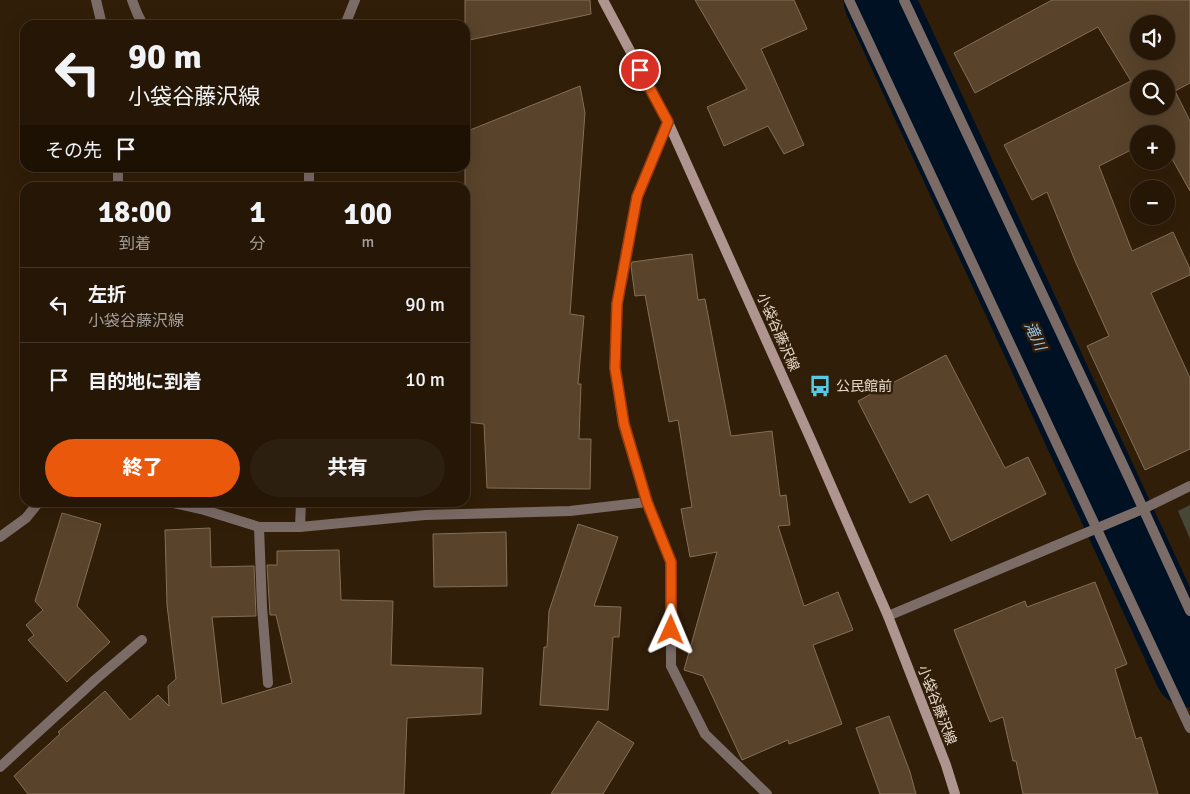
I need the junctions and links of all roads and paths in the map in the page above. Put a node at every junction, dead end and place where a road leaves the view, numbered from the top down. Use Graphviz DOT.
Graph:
graph roads {
  1 [pos="96,0"];
  2 [pos="132,0"];
  3 [pos="354,0"];
  4 [pos="603,0"];
  5 [pos="849,0"];
  6 [pos="904,0"];
  7 [pos="101,20"];
  8 [pos="140,20"];
  9 [pos="347,20"];
  10 [pos="668,122"];
  11 [pos="1190,486"];
  12 [pos="647,502"];
  13 [pos="35,507"];
  14 [pos="192,507"];
  15 [pos="300,507"];
  16 [pos="1143,509"];
  17 [pos="259,527"];
  18 [pos="300,527"];
  19 [pos="1101,527"];
  20 [pos="0,537"];
  21 [pos="1190,611"];
  22 [pos="888,616"];
  23 [pos="142,640"];
  24 [pos="268,684"];
  25 [pos="1190,728"];
  26 [pos="0,767"];
  27 [pos="767,794"];
  28 [pos="955,794"];
  1 -- 7 [label="street"];
  2 -- 8 [label="street"];
  3 -- 9 [label="street"];
  4 -- 10 [label="main road, 小袋谷藤沢線"];
  5 -- 19 [label="street"];
  6 -- 16 [label="street"];
  10 -- 12 [label="street"];
  10 -- 22 [label="main road, 小袋谷藤沢線"];
  11 -- 16 [label="street"];
  12 -- 18 [label="street"];
  12 -- 27 [label="street"];
  13 -- 20 [label="street"];
  14 -- 17 [label="street"];
  15 -- 18 [label="street"];
  16 -- 19 [label="street"];
  16 -- 21 [label="street"];
  17 -- 18 [label="street"];
  17 -- 24 [label="street"];
  19 -- 22 [label="street"];
  19 -- 25 [label="street"];
  22 -- 28 [label="main road, 小袋谷藤沢線"];
  23 -- 26 [label="street"];
}
